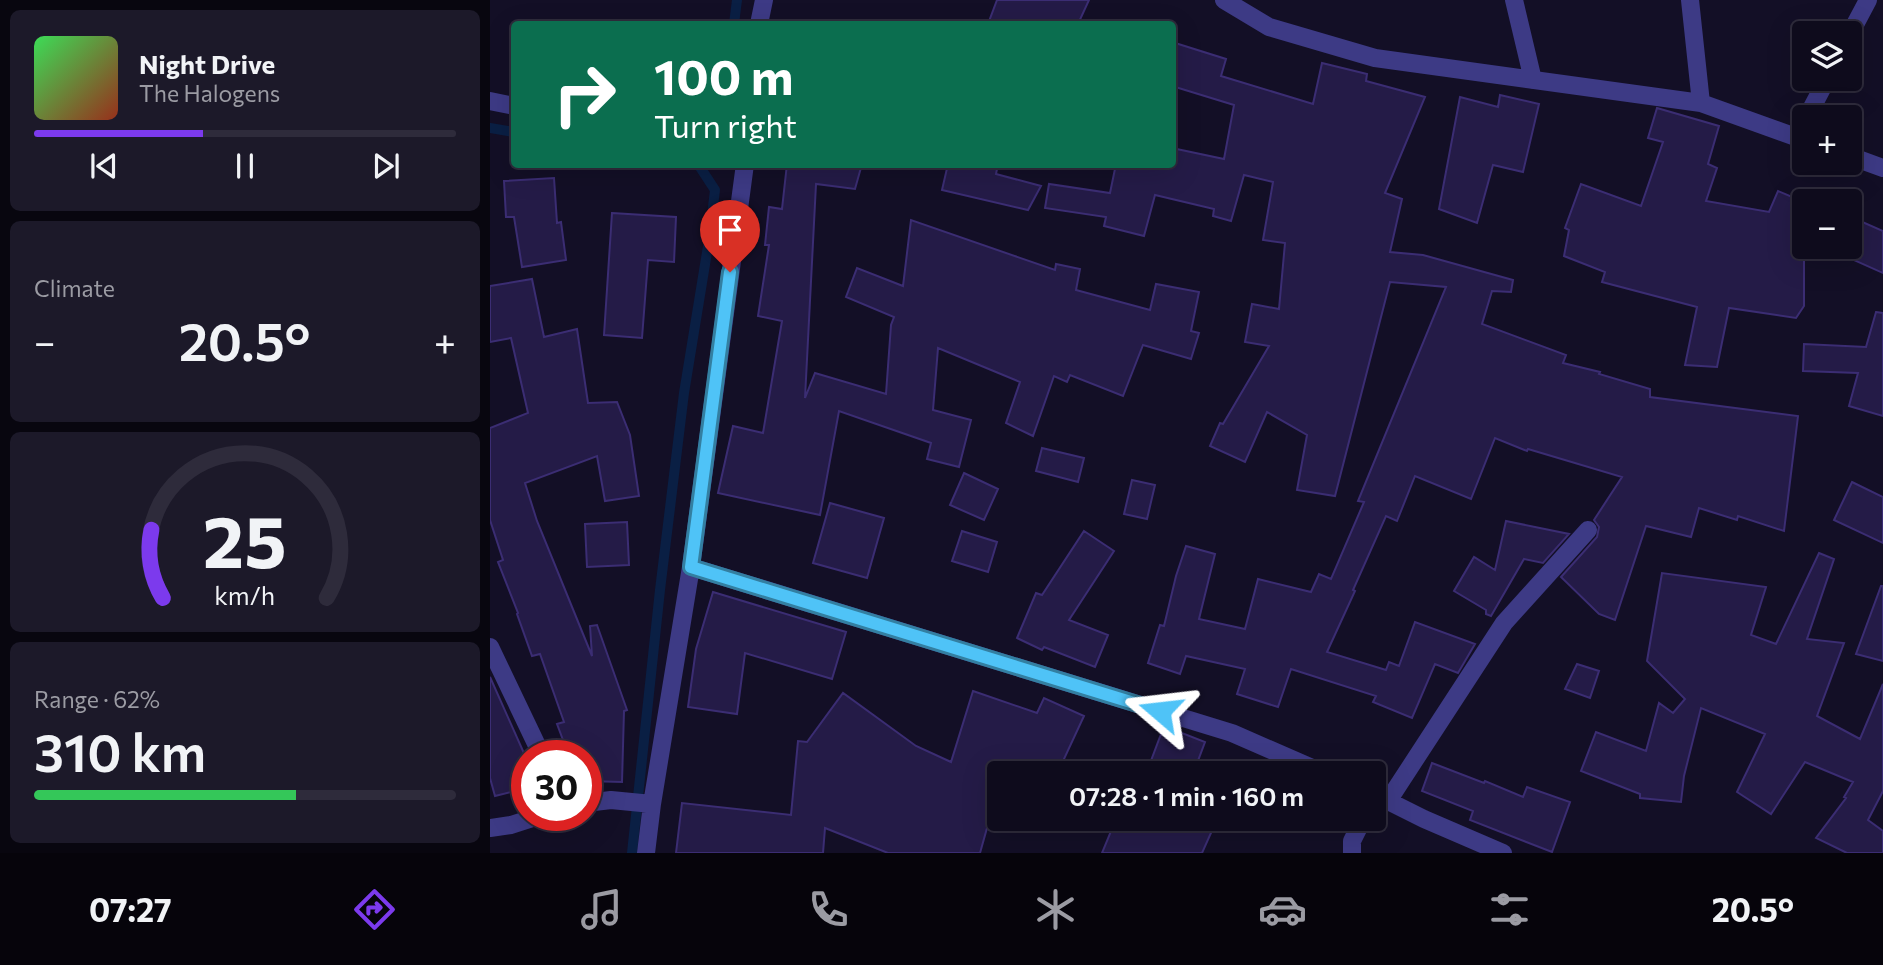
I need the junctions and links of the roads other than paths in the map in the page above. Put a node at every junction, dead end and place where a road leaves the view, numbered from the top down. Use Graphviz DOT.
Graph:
graph roads {
  1 [pos="764,0"];
  2 [pos="1224,0"];
  3 [pos="1514,0"];
  4 [pos="1690,0"];
  5 [pos="1868,0"];
  6 [pos="760,21"];
  7 [pos="1857,21"];
  8 [pos="1533,80"];
  9 [pos="490,100"];
  10 [pos="1701,103"];
  11 [pos="511,105"];
  12 [pos="1792,130"];
  13 [pos="1862,160"];
  14 [pos="744,168"];
  15 [pos="1883,168"];
  16 [pos="1588,530"];
  17 [pos="691,567"];
  18 [pos="490,647"];
  19 [pos="534,740"];
  20 [pos="1296,761"];
  21 [pos="1386,786"];
  22 [pos="602,801"];
  23 [pos="1386,801"];
  24 [pos="644,804"];
  25 [pos="511,825"];
  26 [pos="490,828"];
  27 [pos="1357,831"];
  28 [pos="646,853"];
  29 [pos="1352,853"];
  30 [pos="1503,853"];
  1 -- 6 [label="street"];
  2 -- 8 [label="street"];
  3 -- 8 [label="street"];
  4 -- 10 [label="street"];
  5 -- 7 [label="street"];
  8 -- 10 [label="street"];
  9 -- 11 [label="street"];
  10 -- 12 [label="street"];
  13 -- 15 [label="street"];
  14 -- 17 [label="street"];
  16 -- 21 [label="street"];
  17 -- 20 [label="street"];
  17 -- 24 [label="street"];
  18 -- 19 [label="street"];
  22 -- 24 [label="street"];
  23 -- 30 [label="street"];
  24 -- 28 [label="street"];
  25 -- 26 [label="street"];
  27 -- 29 [label="street"];
}
